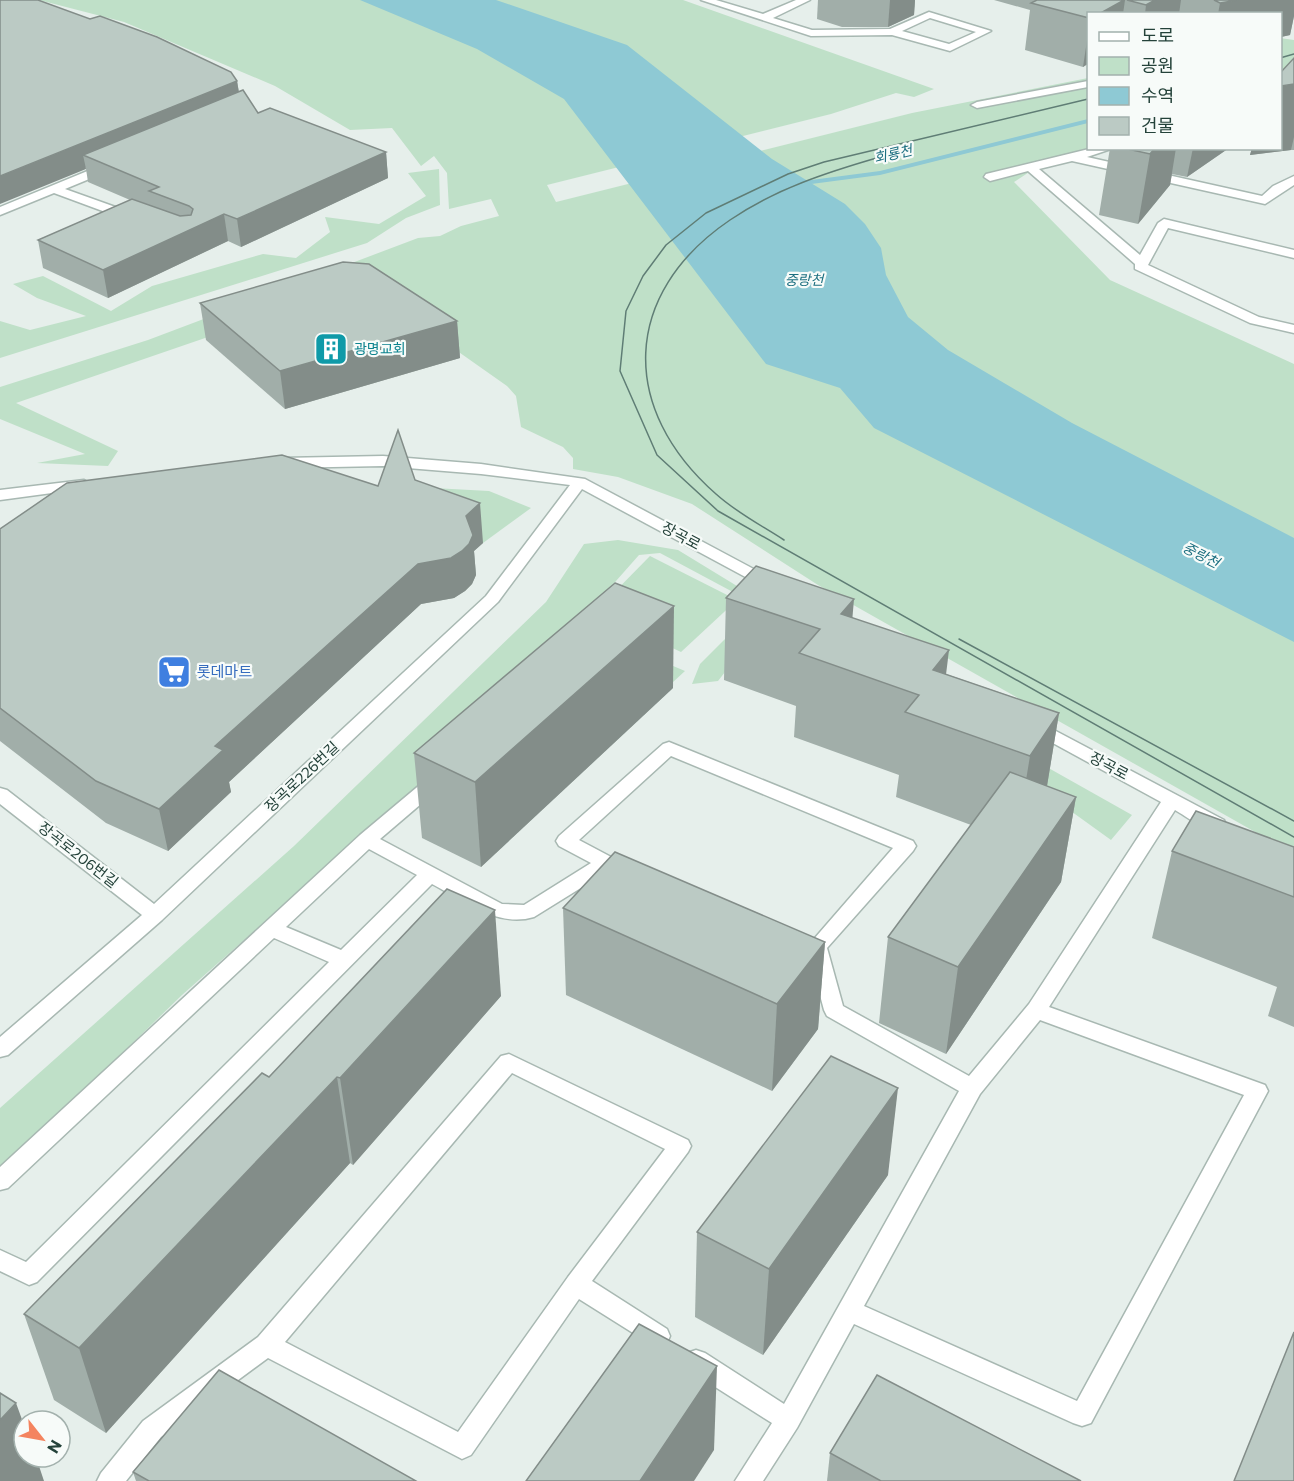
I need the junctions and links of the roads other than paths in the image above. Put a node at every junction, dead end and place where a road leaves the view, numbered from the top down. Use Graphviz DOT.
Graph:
graph roads {
  1 [pos="706,0"];
  2 [pos="805,0"];
  3 [pos="753,1"];
  4 [pos="734,9"];
  5 [pos="763,18"];
  6 [pos="892,32"];
  7 [pos="1087,84"];
  8 [pos="977,105"];
  9 [pos="1101,150"];
  10 [pos="1071,157"];
  11 [pos="117,163"];
  12 [pos="1030,167"];
  13 [pos="990,177"];
  14 [pos="1294,180"];
  15 [pos="54,189"];
  16 [pos="0,211"];
  17 [pos="147,223"];
  18 [pos="1294,254"];
  19 [pos="1142,264"];
  20 [pos="1294,329"];
  21 [pos="271,464"];
  22 [pos="580,482"];
  23 [pos="99,484"];
  24 [pos="0,495"];
  25 [pos="788,593"];
  26 [pos="1016,716"];
  27 [pos="449,771"];
  28 [pos="0,794"];
  29 [pos="1173,800"];
  30 [pos="1233,834"];
  31 [pos="367,840"];
  32 [pos="606,863"];
  33 [pos="628,872"];
  34 [pos="430,874"];
  35 [pos="155,915"];
  36 [pos="272,929"];
  37 [pos="795,938"];
  38 [pos="817,947"];
  39 [pos="344,960"];
  40 [pos="1036,1010"];
  41 [pos="0,1048"];
  42 [pos="972,1088"];
  43 [pos="0,1182"];
  44 [pos="0,1260"];
  45 [pos="576,1284"];
  46 [pos="849,1310"];
  47 [pos="267,1345"];
  48 [pos="788,1420"];
  49 [pos="110,1481"];
  50 [pos="748,1481"];
  1 -- 4 [label="street"];
  2 -- 5 [label="street"];
  3 -- 4 [label="street"];
  4 -- 5 [label="street"];
  5 -- 6 [label="street"];
  6 -- 6 [label="street"];
  7 -- 8 [label="street"];
  9 -- 10 [label="street"];
  10 -- 12 [label="street"];
  10 -- 14 [label="street"];
  11 -- 15 [label="street"];
  12 -- 13 [label="street"];
  12 -- 19 [label="street"];
  15 -- 16 [label="street"];
  15 -- 17 [label="street"];
  18 -- 19 [label="street"];
  19 -- 20 [label="street"];
  21 -- 22 [label="street, 장곡로"];
  22 -- 25 [label="street, 장곡로"];
  22 -- 35 [label="street, 장곡로226번길"];
  23 -- 24 [label="street"];
  26 -- 29 [label="street, 장곡로"];
  27 -- 31 [label="street"];
  28 -- 35 [label="street, 장곡로206번길"];
  29 -- 30 [label="street, 장곡로"];
  29 -- 40 [label="street"];
  31 -- 34 [label="street"];
  31 -- 36 [label="street"];
  32 -- 33 [label="street"];
  32 -- 34 [label="street"];
  32 -- 38 [label="street"];
  34 -- 39 [label="street"];
  35 -- 41 [label="street, 장곡로226번길"];
  36 -- 39 [label="street"];
  36 -- 43 [label="street"];
  37 -- 38 [label="street"];
  38 -- 42 [label="street"];
  39 -- 44 [label="street"];
  40 -- 42 [label="street"];
  40 -- 46 [label="street"];
  42 -- 46 [label="street"];
  45 -- 47 [label="street"];
  45 -- 47 [label="street"];
  45 -- 48 [label="street"];
  46 -- 48 [label="street"];
  47 -- 49 [label="street"];
  48 -- 50 [label="street"];
}
